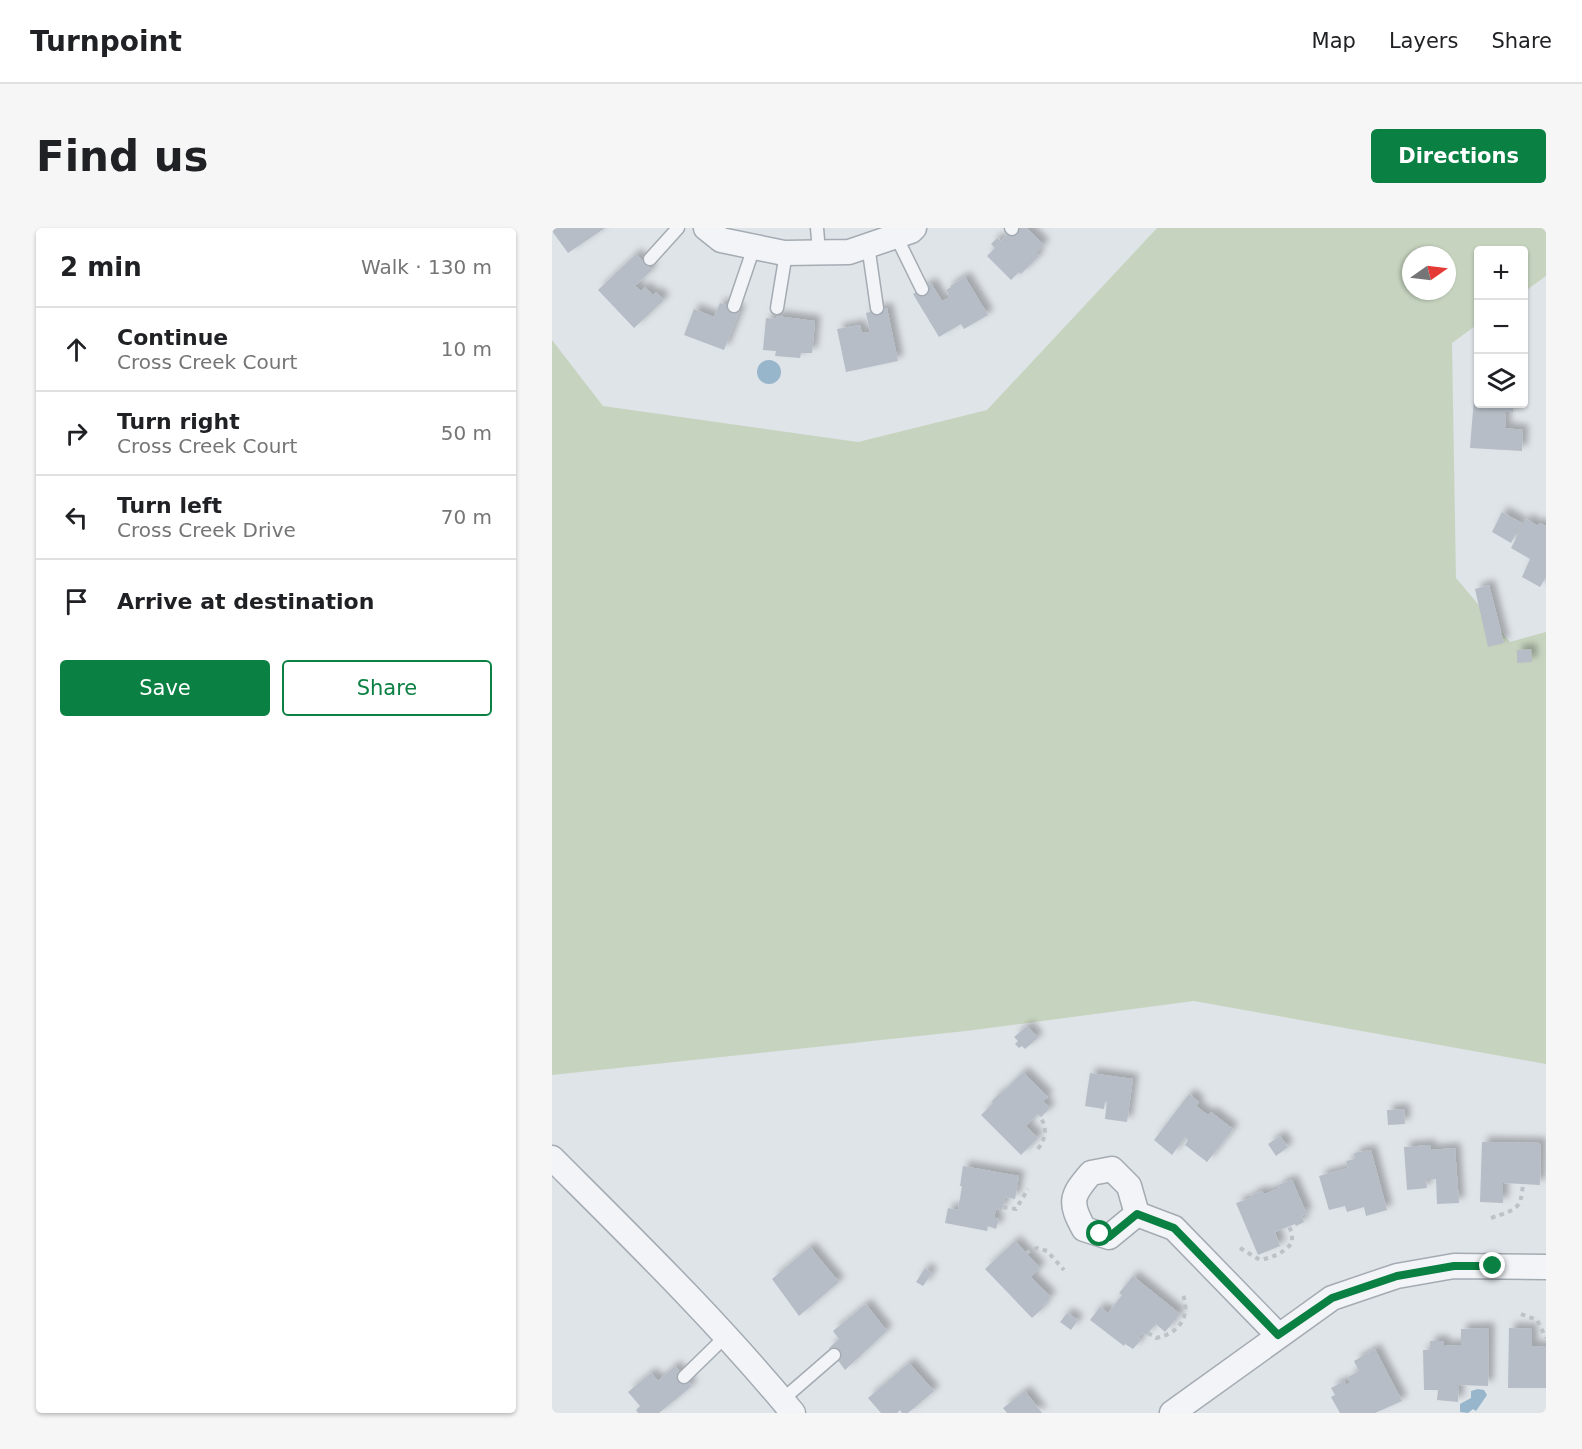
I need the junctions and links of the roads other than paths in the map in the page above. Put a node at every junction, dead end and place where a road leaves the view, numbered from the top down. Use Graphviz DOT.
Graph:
graph roads {
  1 [pos="678,228"];
  2 [pos="706,228"];
  3 [pos="817,228"];
  4 [pos="905,232"];
  5 [pos="868,245"];
  6 [pos="754,247"];
  7 [pos="819,252"];
  8 [pos="786,253"];
  9 [pos="650,259"];
  10 [pos="922,289"];
  11 [pos="734,306"];
  12 [pos="777,308"];
  13 [pos="877,308"];
  14 [pos="552,1158"];
  15 [pos="1137,1214"];
  16 [pos="1546,1267"];
  17 [pos="726,1335"];
  18 [pos="1278,1335"];
  19 [pos="834,1355"];
  20 [pos="684,1377"];
  21 [pos="788,1407"];
  22 [pos="1172,1413"];
  1 -- 9 [label="lane"];
  2 -- 6 [label="street"];
  3 -- 7 [label="lane"];
  4 -- 5 [label="street"];
  4 -- 10 [label="lane"];
  5 -- 7 [label="street"];
  5 -- 13 [label="lane"];
  6 -- 8 [label="street"];
  6 -- 11 [label="lane"];
  7 -- 8 [label="street"];
  8 -- 12 [label="lane"];
  14 -- 17 [label="street"];
  15 -- 18 [label="street"];
  16 -- 18 [label="street"];
  17 -- 20 [label="lane"];
  17 -- 21 [label="street"];
  18 -- 22 [label="street"];
  19 -- 21 [label="lane"];
}
